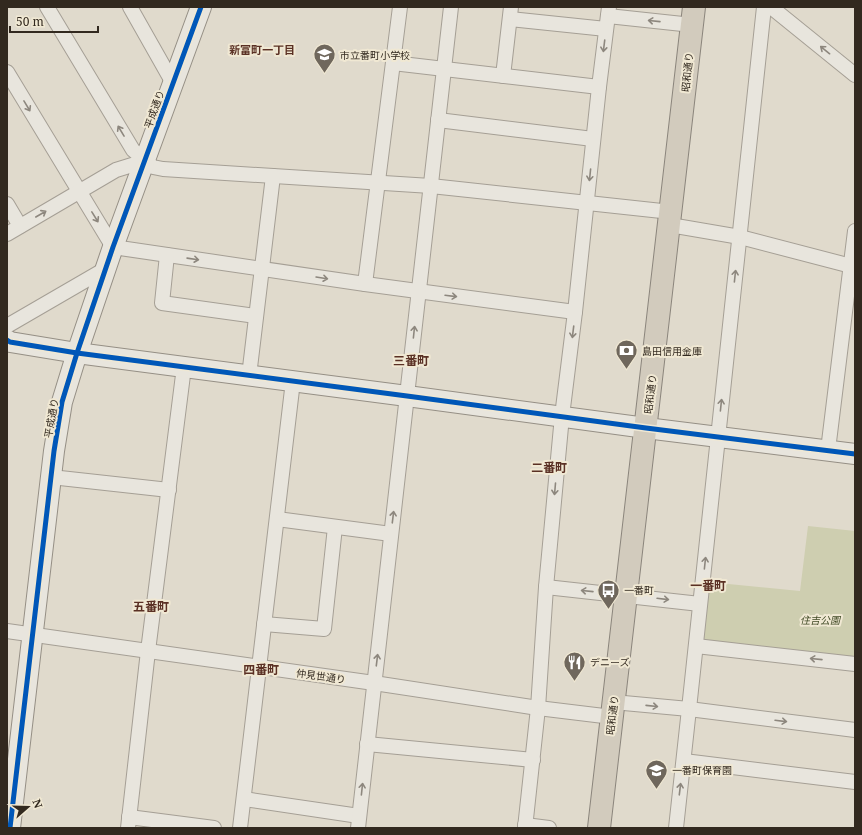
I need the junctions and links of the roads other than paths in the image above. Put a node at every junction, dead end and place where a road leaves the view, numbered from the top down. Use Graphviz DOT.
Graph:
graph roads {
  1 [pos="47,7"];
  2 [pos="130,7"];
  3 [pos="200,7"];
  4 [pos="400,7"];
  5 [pos="451,7"];
  6 [pos="764,7"];
  7 [pos="771,7"];
  8 [pos="510,13"];
  9 [pos="693,16"];
  10 [pos="608,17"];
  11 [pos="394,63"];
  12 [pos="444,69"];
  13 [pos="7,72"];
  14 [pos="855,75"];
  15 [pos="503,76"];
  16 [pos="173,83"];
  17 [pos="599,87"];
  18 [pos="438,120"];
  19 [pos="594,139"];
  20 [pos="145,161"];
  21 [pos="273,176"];
  22 [pos="378,183"];
  23 [pos="431,186"];
  24 [pos="79,192"];
  25 [pos="587,203"];
  26 [pos="7,204"];
  27 [pos="671,219"];
  28 [pos="20,226"];
  29 [pos="855,231"];
  30 [pos="7,234"];
  31 [pos="740,237"];
  32 [pos="113,247"];
  33 [pos="167,255"];
  34 [pos="853,267"];
  35 [pos="107,268"];
  36 [pos="262,268"];
  37 [pos="365,284"];
  38 [pos="419,292"];
  39 [pos="575,312"];
  40 [pos="256,316"];
  41 [pos="7,326"];
  42 [pos="7,340"];
  43 [pos="76,353"];
  44 [pos="184,367"];
  45 [pos="249,376"];
  46 [pos="293,381"];
  47 [pos="407,396"];
  48 [pos="562,416"];
  49 [pos="646,428"];
  50 [pos="718,436"];
  51 [pos="828,450"];
  52 [pos="855,454"];
  53 [pos="52,477"];
  54 [pos="169,490"];
  55 [pos="277,519"];
  56 [pos="336,527"];
  57 [pos="391,534"];
  58 [pos="546,587"];
  59 [pos="626,595"];
  60 [pos="700,604"];
  61 [pos="264,624"];
  62 [pos="7,631"];
  63 [pos="33,635"];
  64 [pos="696,646"];
  65 [pos="148,651"];
  66 [pos="855,664"];
  67 [pos="259,668"];
  68 [pos="374,683"];
  69 [pos="538,708"];
  70 [pos="612,709"];
  71 [pos="690,710"];
  72 [pos="855,730"];
  73 [pos="367,744"];
  74 [pos="533,760"];
  75 [pos="684,761"];
  76 [pos="855,782"];
  77 [pos="244,799"];
  78 [pos="359,822"];
  79 [pos="129,823"];
  80 [pos="525,826"];
  81 [pos="10,828"];
  82 [pos="214,828"];
  83 [pos="240,828"];
  84 [pos="549,828"];
  85 [pos="599,828"];
  86 [pos="676,828"];
  20 -- 1 [label="street, one-way"];
  2 -- 16 [label="street"];
  3 -- 16 [label="street, 平成通り"];
  4 -- 11 [label="street"];
  5 -- 12 [label="street"];
  6 -- 31 [label="street"];
  14 -- 7 [label="street, one-way"];
  8 -- 10 [label="street"];
  8 -- 15 [label="street"];
  9 -- 10 [label="street, one-way"];
  9 -- 27 [label="highway, 昭和通り"];
  10 -- 17 [label="street, one-way"];
  11 -- 12 [label="street"];
  11 -- 22 [label="street"];
  12 -- 15 [label="street"];
  12 -- 18 [label="street"];
  13 -- 24 [label="street, one-way"];
  15 -- 17 [label="street"];
  16 -- 20 [label="street, 平成通り"];
  17 -- 19 [label="street"];
  18 -- 19 [label="street"];
  18 -- 23 [label="street"];
  19 -- 25 [label="street, one-way"];
  20 -- 21 [label="street"];
  20 -- 24 [label="street"];
  20 -- 32 [label="street, 平成通り"];
  21 -- 22 [label="street"];
  21 -- 36 [label="street"];
  22 -- 23 [label="street"];
  22 -- 37 [label="street"];
  23 -- 25 [label="street"];
  23 -- 38 [label="street"];
  28 -- 24 [label="street, one-way"];
  24 -- 32 [label="street, one-way"];
  25 -- 27 [label="street"];
  25 -- 39 [label="street"];
  26 -- 28 [label="street"];
  27 -- 31 [label="street"];
  27 -- 49 [label="highway, 昭和通り"];
  28 -- 30 [label="street"];
  29 -- 34 [label="street"];
  31 -- 34 [label="street"];
  50 -- 31 [label="street, one-way"];
  32 -- 33 [label="street"];
  32 -- 35 [label="street, 平成通り"];
  33 -- 36 [label="street, one-way"];
  33 -- 40 [label="street"];
  34 -- 51 [label="street"];
  35 -- 41 [label="street"];
  35 -- 43 [label="street, 平成通り"];
  36 -- 37 [label="street, one-way"];
  36 -- 40 [label="street"];
  37 -- 38 [label="street"];
  38 -- 39 [label="street, one-way"];
  47 -- 38 [label="street, one-way"];
  39 -- 48 [label="street, one-way"];
  40 -- 45 [label="street"];
  42 -- 43 [label="street"];
  43 -- 44 [label="street"];
  43 -- 53 [label="street, 平成通り"];
  44 -- 45 [label="street"];
  44 -- 54 [label="street"];
  45 -- 46 [label="street"];
  46 -- 47 [label="street"];
  46 -- 55 [label="street"];
  47 -- 48 [label="street"];
  57 -- 47 [label="street, one-way"];
  48 -- 49 [label="street"];
  48 -- 58 [label="street, one-way"];
  49 -- 50 [label="street"];
  49 -- 59 [label="highway, 昭和通り"];
  50 -- 51 [label="street"];
  60 -- 50 [label="street, one-way"];
  51 -- 52 [label="street"];
  53 -- 54 [label="street"];
  53 -- 63 [label="street, 平成通り"];
  54 -- 65 [label="street"];
  55 -- 56 [label="street"];
  55 -- 61 [label="street"];
  56 -- 57 [label="street"];
  56 -- 61 [label="street"];
  68 -- 57 [label="street, one-way"];
  59 -- 58 [label="street, one-way"];
  58 -- 69 [label="street"];
  59 -- 60 [label="street, one-way"];
  59 -- 70 [label="highway, 昭和通り"];
  60 -- 64 [label="street"];
  61 -- 67 [label="street"];
  62 -- 63 [label="street, 仲見世通り"];
  63 -- 65 [label="street, 仲見世通り"];
  63 -- 81 [label="street, 平成通り"];
  66 -- 64 [label="street, one-way"];
  64 -- 71 [label="street"];
  65 -- 67 [label="street, 仲見世通り"];
  65 -- 79 [label="street"];
  67 -- 68 [label="street, 仲見世通り"];
  67 -- 77 [label="street"];
  68 -- 69 [label="street, 仲見世通り"];
  68 -- 73 [label="street"];
  69 -- 70 [label="street, 仲見世通り"];
  69 -- 74 [label="street"];
  70 -- 71 [label="street, 仲見世通り, one-way"];
  70 -- 85 [label="highway, 昭和通り"];
  71 -- 72 [label="street, 仲見世通り, one-way"];
  71 -- 75 [label="street"];
  73 -- 74 [label="street"];
  78 -- 73 [label="street, one-way"];
  74 -- 80 [label="street"];
  75 -- 76 [label="street"];
  86 -- 75 [label="street, one-way"];
  77 -- 78 [label="street"];
  77 -- 83 [label="street"];
  79 -- 82 [label="street"];
  80 -- 84 [label="street"];
}
